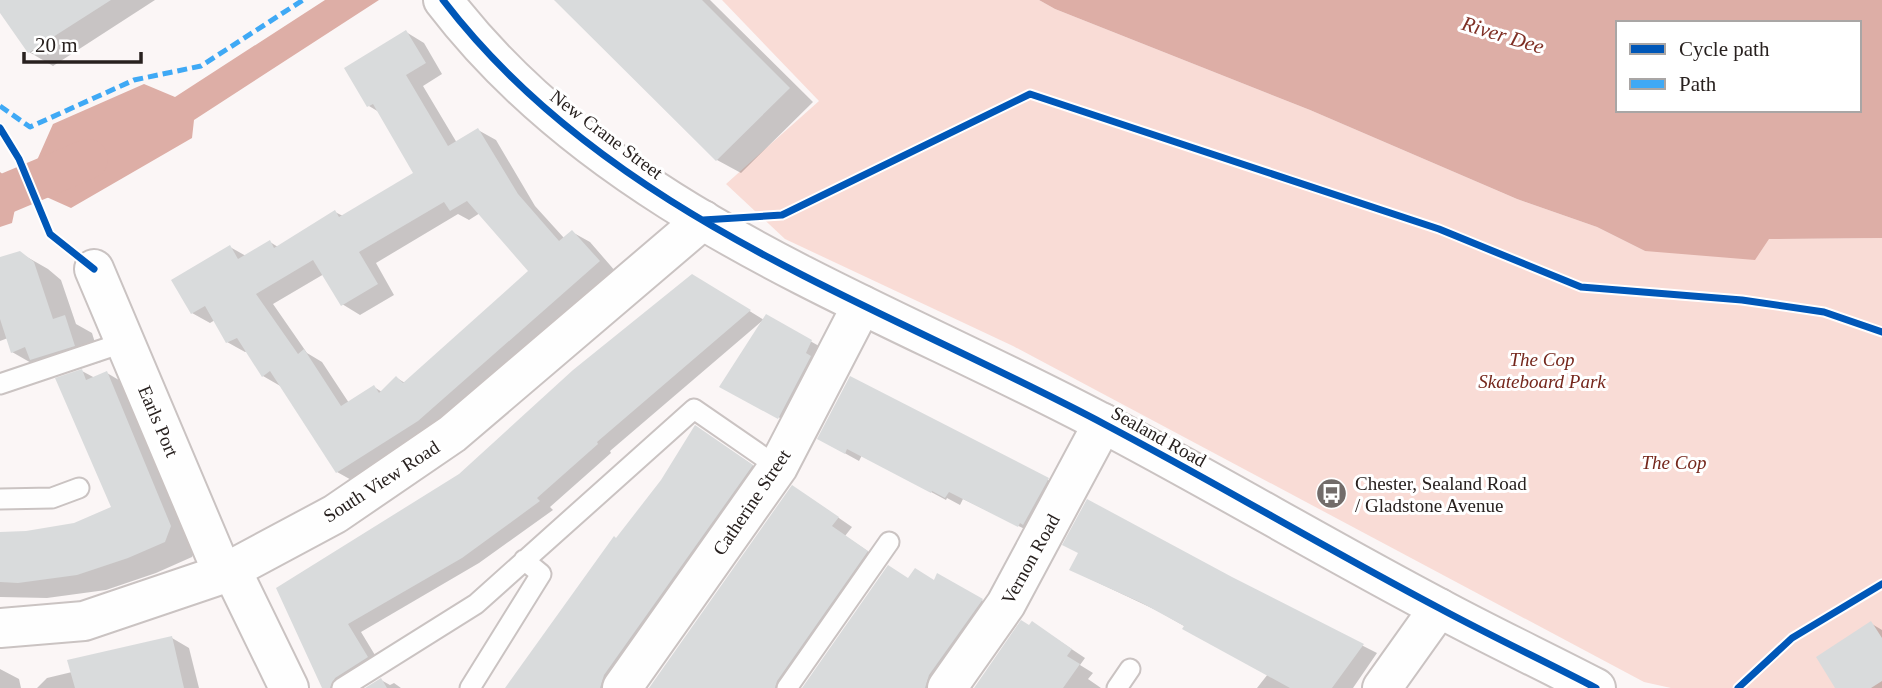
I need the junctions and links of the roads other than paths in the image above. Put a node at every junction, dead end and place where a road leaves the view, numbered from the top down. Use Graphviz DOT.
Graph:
graph roads {
  1 [pos="443,0"];
  2 [pos="703,220"];
  3 [pos="94,269"];
  4 [pos="862,305"];
  5 [pos="125,342"];
  6 [pos="0,384"];
  7 [pos="1103,424"];
  8 [pos="778,467"];
  9 [pos="79,488"];
  10 [pos="0,499"];
  11 [pos="889,542"];
  12 [pos="524,560"];
  13 [pos="228,572"];
  14 [pos="1439,608"];
  15 [pos="0,628"];
  16 [pos="1130,669"];
  17 [pos="289,688"];
  18 [pos="342,688"];
  19 [pos="470,688"];
  20 [pos="622,688"];
  21 [pos="787,688"];
  22 [pos="947,688"];
  23 [pos="1117,688"];
  24 [pos="1382,688"];
  25 [pos="1596,688"];
  1 -- 2 [label="street, New Crane Street"];
  2 -- 4 [label="street, Sealand Road"];
  2 -- 13 [label="street, South View Road"];
  3 -- 5 [label="street, Earls Port"];
  4 -- 7 [label="street, Sealand Road"];
  4 -- 8 [label="street, Catherine Street"];
  5 -- 6 [label="lane"];
  5 -- 13 [label="street, Earls Port"];
  7 -- 14 [label="street, Sealand Road"];
  7 -- 22 [label="street, Vernon Road"];
  8 -- 12 [label="lane"];
  8 -- 20 [label="street, Catherine Street"];
  9 -- 10 [label="lane"];
  11 -- 21 [label="lane"];
  12 -- 18 [label="lane"];
  12 -- 19 [label="lane"];
  13 -- 15 [label="street, South View Road"];
  13 -- 17 [label="street, Earls Port"];
  14 -- 24 [label="street"];
  14 -- 25 [label="street, Sealand Road"];
  16 -- 23 [label="lane"];
}
